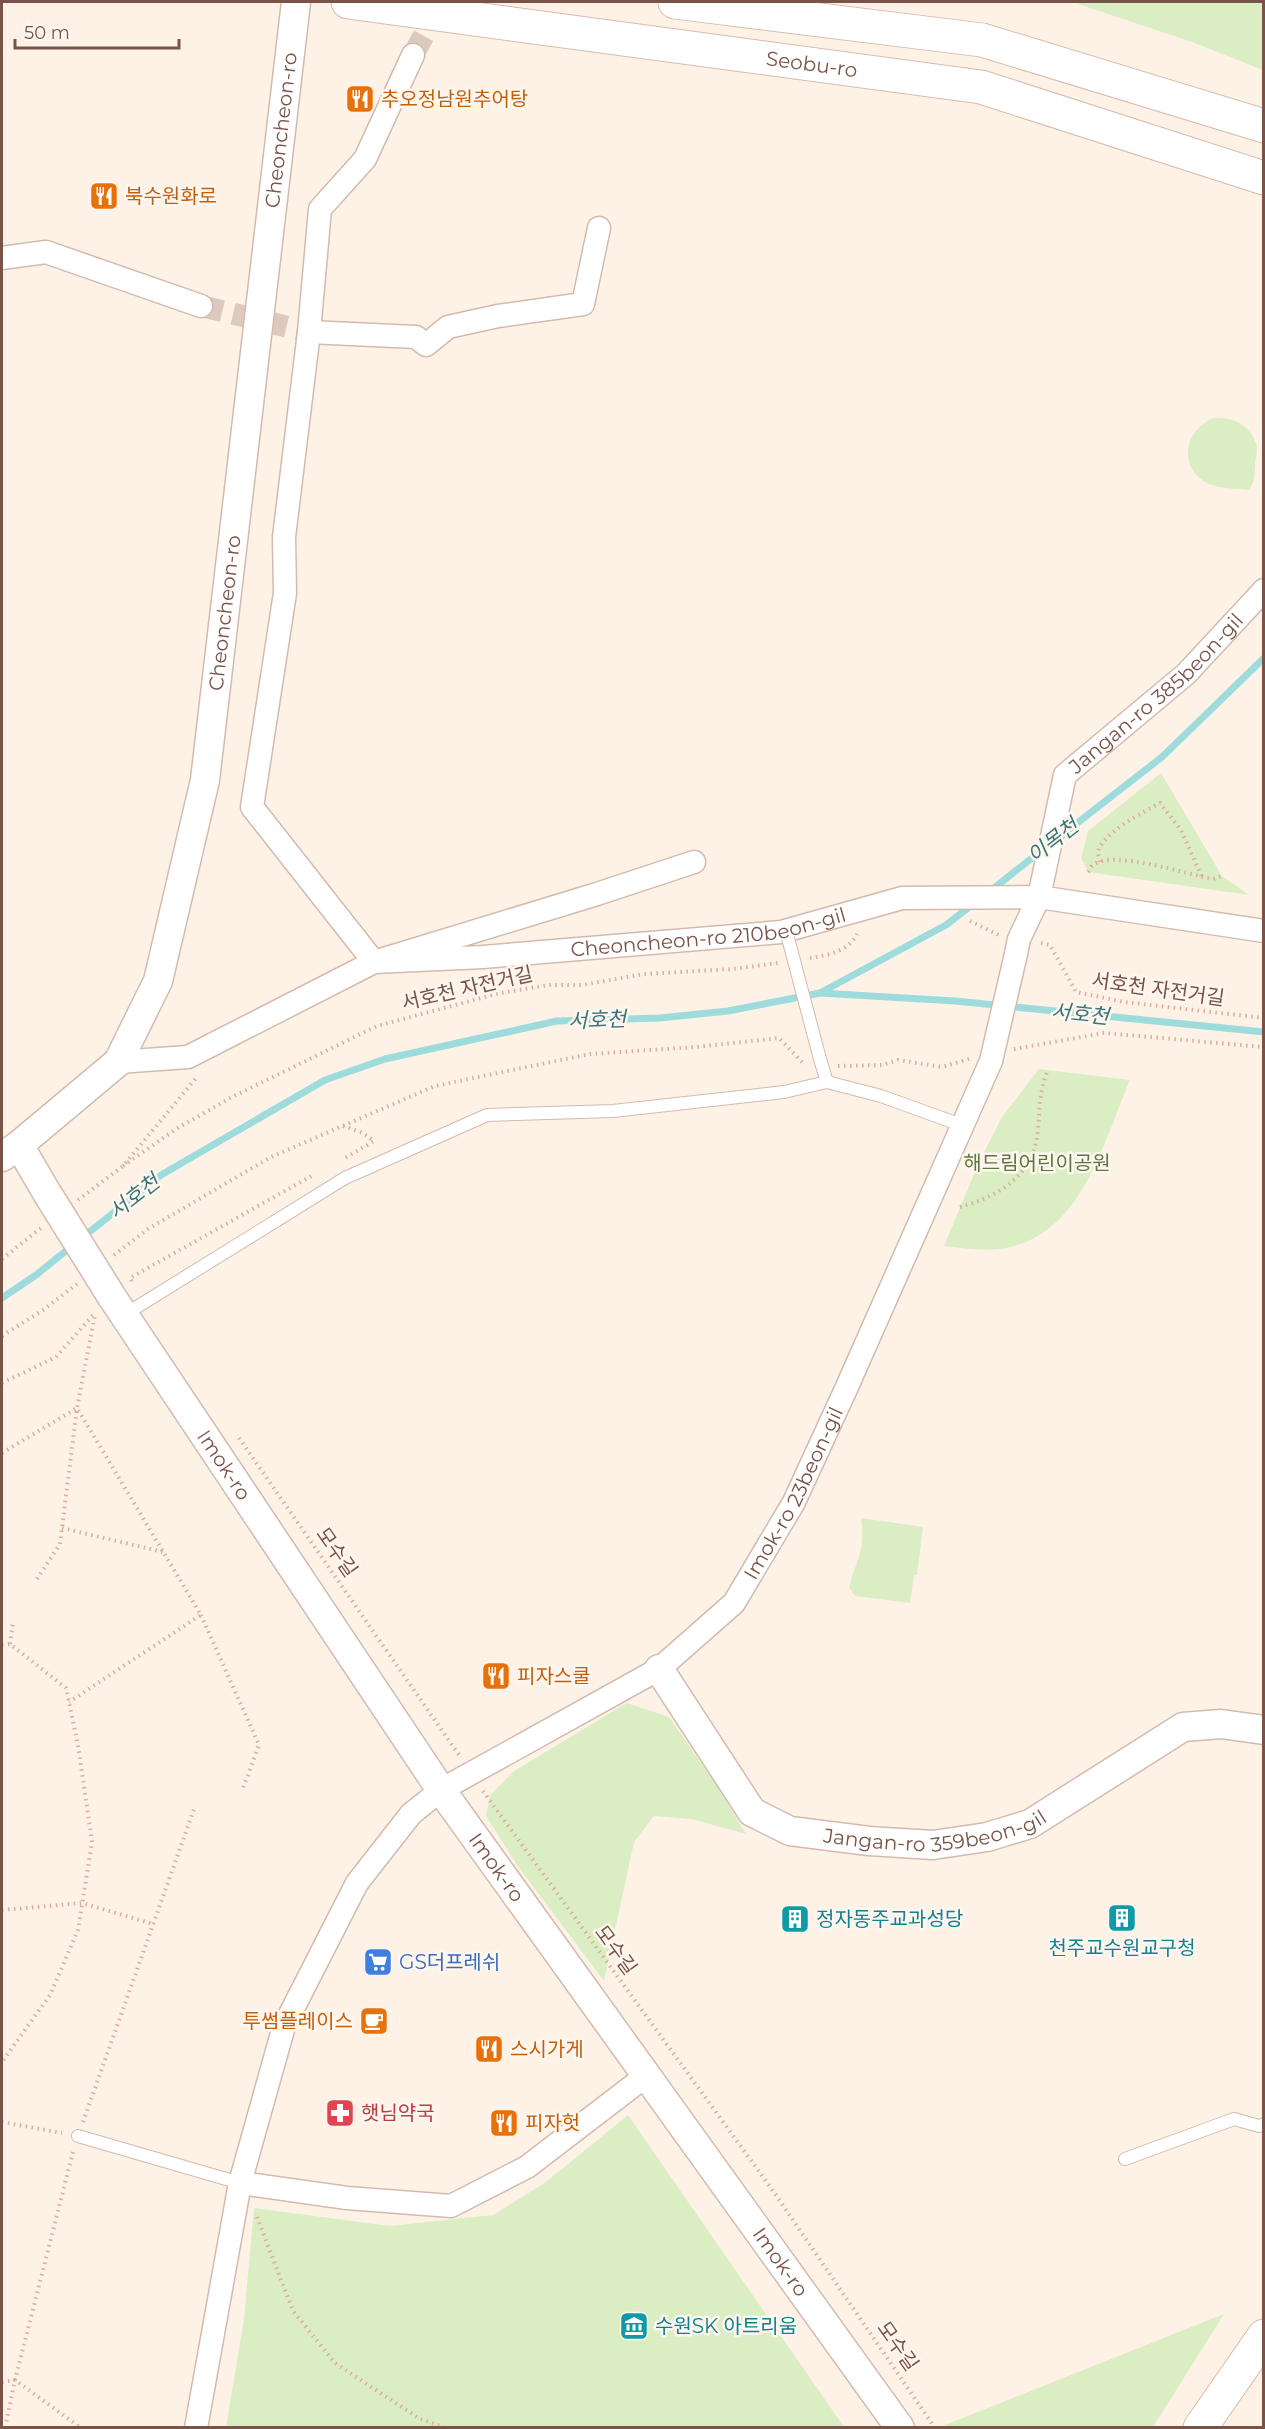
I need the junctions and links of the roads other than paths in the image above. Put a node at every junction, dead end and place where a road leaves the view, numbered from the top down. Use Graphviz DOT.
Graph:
graph roads {
  1 [pos="296,2"];
  2 [pos="348,2"];
  3 [pos="675,2"];
  4 [pos="413,55"];
  5 [pos="1263,126"];
  6 [pos="1263,178"];
  7 [pos="598,228"];
  8 [pos="2,258"];
  9 [pos="201,306"];
  10 [pos="309,332"];
  11 [pos="1263,590"];
  12 [pos="694,862"];
  13 [pos="1039,897"];
  14 [pos="1263,931"];
  15 [pos="787,934"];
  16 [pos="374,962"];
  17 [pos="118,1062"];
  18 [pos="827,1082"];
  19 [pos="964,1126"];
  20 [pos="10,1151"];
  21 [pos="124,1300"];
  22 [pos="659,1669"];
  23 [pos="1263,1730"];
  24 [pos="441,1790"];
  25 [pos="646,2075"];
  26 [pos="1263,2124"];
  27 [pos="78,2136"];
  28 [pos="1125,2159"];
  29 [pos="240,2183"];
  30 [pos="1263,2336"];
  31 [pos="196,2427"];
  32 [pos="900,2427"];
  33 [pos="1200,2427"];
  1 -- 17 [label="street, Cheoncheon-ro"];
  2 -- 6 [label="main road, Seobu-ro"];
  3 -- 5 [label="main road"];
  4 -- 10 [label="street"];
  7 -- 10 [label="street"];
  8 -- 9 [label="street"];
  10 -- 16 [label="street"];
  11 -- 13 [label="street, Jangan-ro 385beon-gil"];
  12 -- 16 [label="street, Cheoncheon-ro 210beon-gil"];
  13 -- 14 [label="street"];
  13 -- 15 [label="street, Cheoncheon-ro 210beon-gil"];
  13 -- 19 [label="street, Imok-ro 23beon-gil, bridge"];
  15 -- 16 [label="street, Cheoncheon-ro 210beon-gil"];
  15 -- 18 [label="lane, bridge"];
  16 -- 17 [label="street, Cheoncheon-ro 210beon-gil"];
  17 -- 20 [label="street, Cheoncheon-ro"];
  18 -- 19 [label="lane"];
  18 -- 21 [label="lane"];
  19 -- 22 [label="street, Imok-ro 23beon-gil"];
  20 -- 21 [label="street, Imok-ro, bridge"];
  21 -- 24 [label="street, Imok-ro"];
  22 -- 23 [label="street, Jangan-ro 359beon-gil"];
  22 -- 24 [label="street, Imok-ro 23beon-gil"];
  24 -- 25 [label="street, Imok-ro"];
  24 -- 29 [label="street, Imok-ro 23beon-gil"];
  25 -- 29 [label="street"];
  25 -- 32 [label="street, Imok-ro"];
  26 -- 28 [label="lane"];
  27 -- 29 [label="lane"];
  29 -- 31 [label="street, Imok-ro 23beon-gil"];
  30 -- 33 [label="main road"];
}
